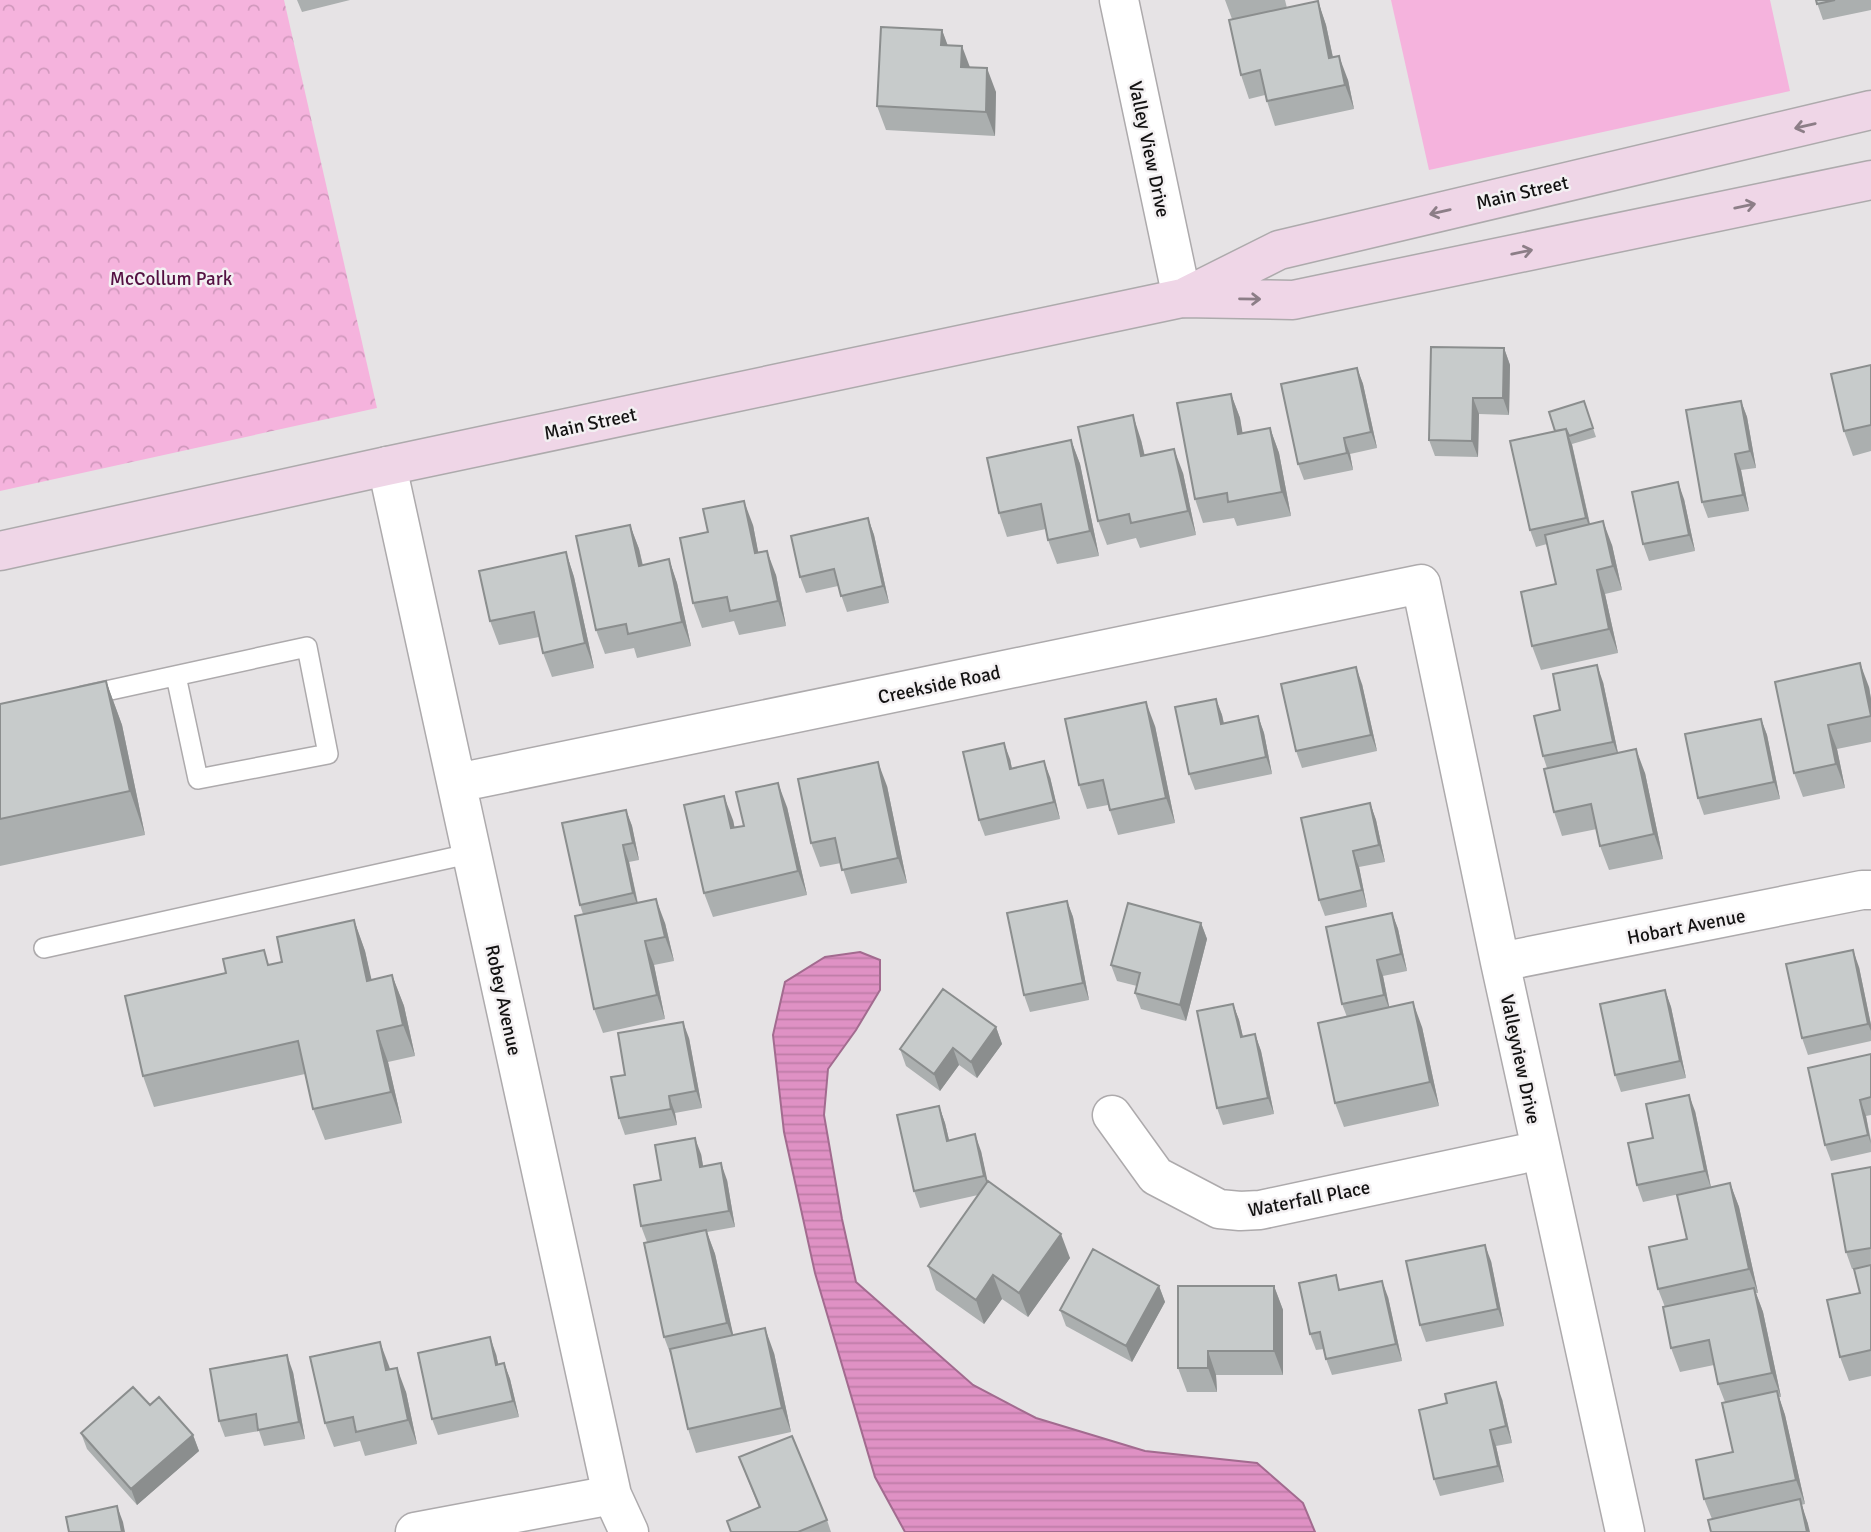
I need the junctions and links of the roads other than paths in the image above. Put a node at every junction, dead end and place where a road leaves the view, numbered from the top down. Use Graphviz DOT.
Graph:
graph roads {
  1 [pos="1119,0"];
  2 [pos="1871,110"];
  3 [pos="1871,180"];
  4 [pos="1182,298"];
  5 [pos="387,466"];
  6 [pos="0,551"];
  7 [pos="1422,584"];
  8 [pos="176,676"];
  9 [pos="68,699"];
  10 [pos="457,783"];
  11 [pos="472,853"];
  12 [pos="1871,890"];
  13 [pos="44,948"];
  14 [pos="1500,962"];
  15 [pos="1112,1115"];
  16 [pos="1541,1150"];
  17 [pos="612,1495"];
  18 [pos="415,1532"];
  19 [pos="629,1532"];
  20 [pos="1625,1532"];
  1 -- 4 [label="street, Valley View Drive"];
  2 -- 4 [label="main road, Main Street, one-way"];
  4 -- 3 [label="main road, Main Street, one-way"];
  4 -- 5 [label="main road, Main Street"];
  5 -- 6 [label="main road, Main Street"];
  5 -- 10 [label="street, Robey Avenue"];
  7 -- 10 [label="street, Creekside Road"];
  7 -- 14 [label="street, Valleyview Drive"];
  8 -- 8 [label="lane"];
  8 -- 9 [label="lane"];
  10 -- 11 [label="street, Robey Avenue"];
  11 -- 13 [label="lane"];
  11 -- 17 [label="street, Robey Avenue"];
  12 -- 14 [label="street, Hobart Avenue"];
  14 -- 16 [label="street, Valleyview Drive"];
  15 -- 16 [label="street, Waterfall Place"];
  16 -- 20 [label="street, Valleyview Drive"];
  17 -- 18 [label="street"];
  17 -- 19 [label="street, Robey Avenue"];
}
